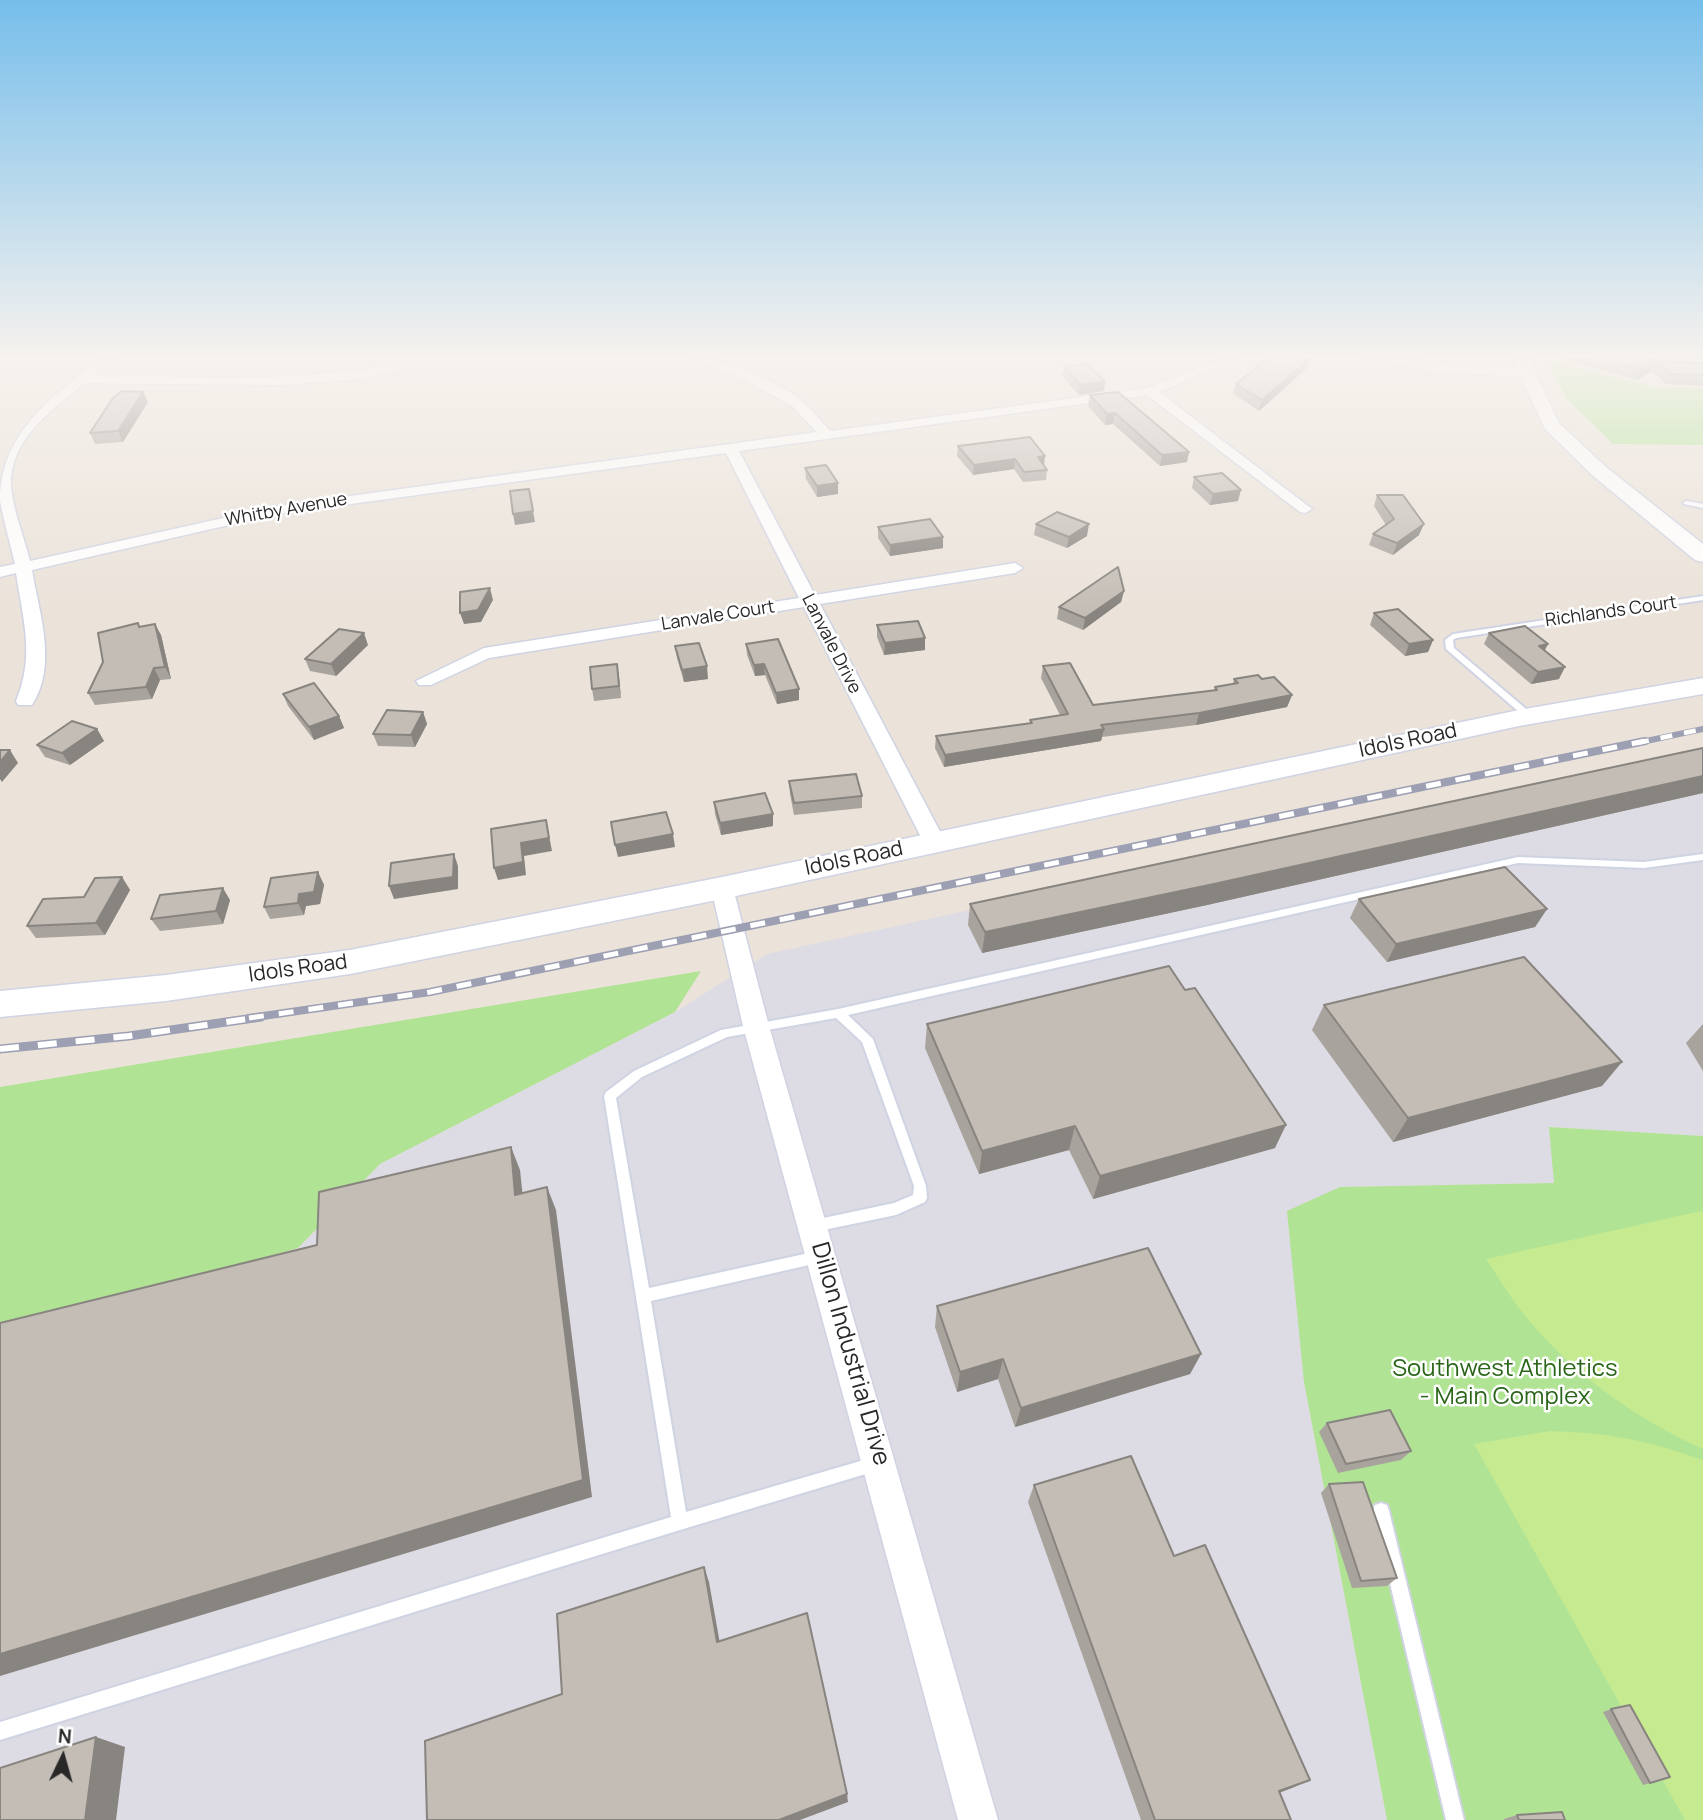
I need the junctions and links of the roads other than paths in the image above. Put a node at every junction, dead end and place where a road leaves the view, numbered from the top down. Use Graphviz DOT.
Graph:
graph roads {
  1 [pos="17,442"];
  2 [pos="765,442"];
  3 [pos="1217,442"];
  4 [pos="1569,442"];
  5 [pos="729,446"];
  6 [pos="1686,503"];
  7 [pos="1703,506"];
  8 [pos="1306,509"];
  9 [pos="1703,555"];
  10 [pos="23,566"];
  11 [pos="1015,568"];
  12 [pos="0,572"];
  13 [pos="1703,598"];
  14 [pos="809,601"];
  15 [pos="425,681"];
  16 [pos="1703,686"];
  17 [pos="25,701"];
  18 [pos="1529,716"];
  19 [pos="934,841"];
  20 [pos="1703,857"];
  21 [pos="722,888"];
  22 [pos="0,1004"];
  23 [pos="838,1013"];
  24 [pos="756,1026"];
  25 [pos="814,1226"];
  26 [pos="822,1256"];
  27 [pos="643,1296"];
  28 [pos="880,1464"];
  29 [pos="1381,1511"];
  30 [pos="680,1522"];
  31 [pos="0,1731"];
  32 [pos="978,1820"];
  33 [pos="1455,1820"];
  1 -- 10 [label="street"];
  2 -- 5 [label="street, Whitby Avenue"];
  3 -- 8 [label="street"];
  4 -- 9 [label="street"];
  5 -- 10 [label="street, Whitby Avenue"];
  5 -- 14 [label="street, Lanvale Drive"];
  6 -- 7 [label="lane"];
  10 -- 12 [label="street, Whitby Avenue"];
  10 -- 17 [label="street"];
  11 -- 14 [label="street, Lanvale Court"];
  13 -- 18 [label="lane, Richlands Court"];
  14 -- 15 [label="street, Lanvale Court"];
  14 -- 19 [label="street, Lanvale Drive"];
  16 -- 18 [label="street, Idols Road"];
  18 -- 19 [label="street, Idols Road"];
  19 -- 21 [label="street, Idols Road"];
  20 -- 23 [label="lane"];
  21 -- 22 [label="street, Idols Road"];
  21 -- 24 [label="street, Dillon Industrial Drive"];
  23 -- 24 [label="lane"];
  23 -- 25 [label="lane"];
  24 -- 25 [label="street, Dillon Industrial Drive"];
  24 -- 27 [label="lane"];
  25 -- 26 [label="street, Dillon Industrial Drive"];
  26 -- 27 [label="lane"];
  26 -- 28 [label="street, Dillon Industrial Drive"];
  27 -- 30 [label="lane"];
  28 -- 30 [label="lane"];
  28 -- 32 [label="street, Dillon Industrial Drive"];
  29 -- 33 [label="lane"];
  30 -- 31 [label="lane"];
}
